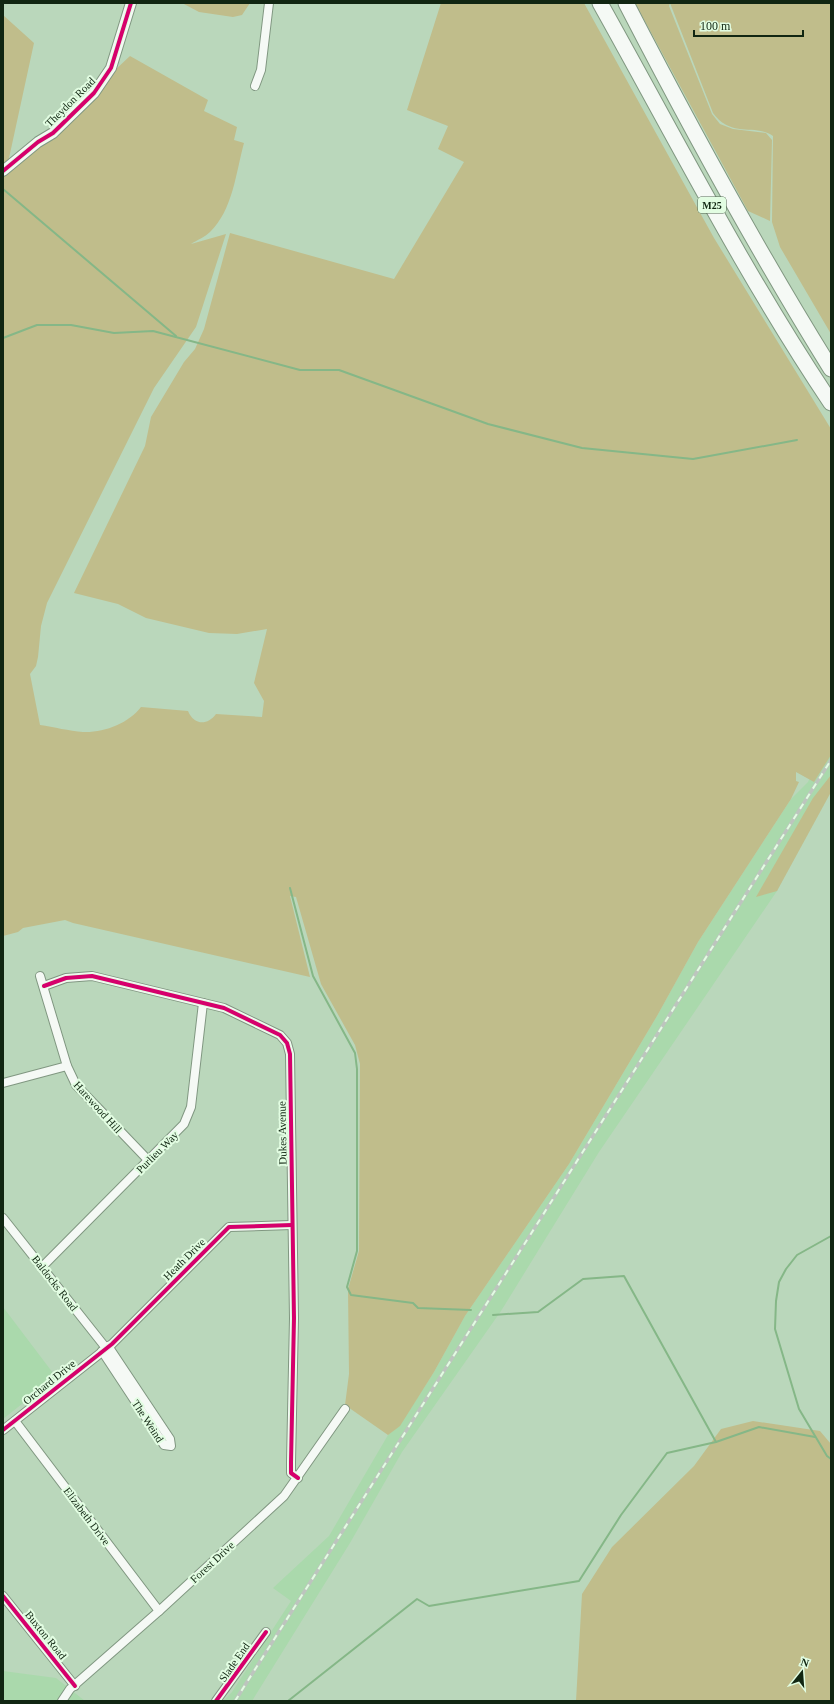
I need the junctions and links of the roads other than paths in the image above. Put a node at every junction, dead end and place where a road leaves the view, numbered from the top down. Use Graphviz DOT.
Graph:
graph roads {
  1 [pos="131,3"];
  2 [pos="269,3"];
  3 [pos="600,3"];
  4 [pos="626,3"];
  5 [pos="256,86"];
  6 [pos="3,172"];
  7 [pos="831,369"];
  8 [pos="831,403"];
  9 [pos="40,976"];
  10 [pos="44,986"];
  11 [pos="203,1003"];
  12 [pos="67,1066"];
  13 [pos="3,1083"];
  14 [pos="148,1160"];
  15 [pos="3,1218"];
  16 [pos="292,1225"];
  17 [pos="42,1267"];
  18 [pos="105,1348"];
  19 [pos="345,1409"];
  20 [pos="15,1421"];
  21 [pos="3,1430"];
  22 [pos="298,1478"];
  23 [pos="3,1596"];
  24 [pos="159,1611"];
  25 [pos="266,1632"];
  26 [pos="75,1686"];
  27 [pos="62,1701"];
  28 [pos="216,1701"];
  1 -- 6 [label="street, Theydon Road"];
  2 -- 5 [label="street"];
  3 -- 8 [label="highway, M25"];
  4 -- 7 [label="highway, M25"];
  9 -- 10 [label="street, Harewood Hill"];
  10 -- 11 [label="street, Dukes Avenue"];
  10 -- 12 [label="street, Harewood Hill"];
  11 -- 14 [label="street, Purlieu Way"];
  11 -- 16 [label="street, Dukes Avenue"];
  12 -- 13 [label="street"];
  12 -- 14 [label="street, Harewood Hill"];
  14 -- 17 [label="street, Purlieu Way"];
  15 -- 17 [label="street, Baldocks Road"];
  16 -- 18 [label="street, Heath Drive"];
  16 -- 22 [label="street, Dukes Avenue"];
  17 -- 18 [label="street, Baldocks Road"];
  18 -- 18 [label="street, The Weind"];
  18 -- 20 [label="street, Orchard Drive"];
  19 -- 22 [label="street, Forest Drive"];
  20 -- 21 [label="street, Orchard Drive"];
  20 -- 24 [label="street, Elizabeth Drive"];
  22 -- 24 [label="street, Forest Drive"];
  23 -- 26 [label="street, Buxton Road"];
  24 -- 26 [label="street, Forest Drive"];
  25 -- 28 [label="street, Slade End"];
  26 -- 27 [label="street, Forest Drive"];
}
